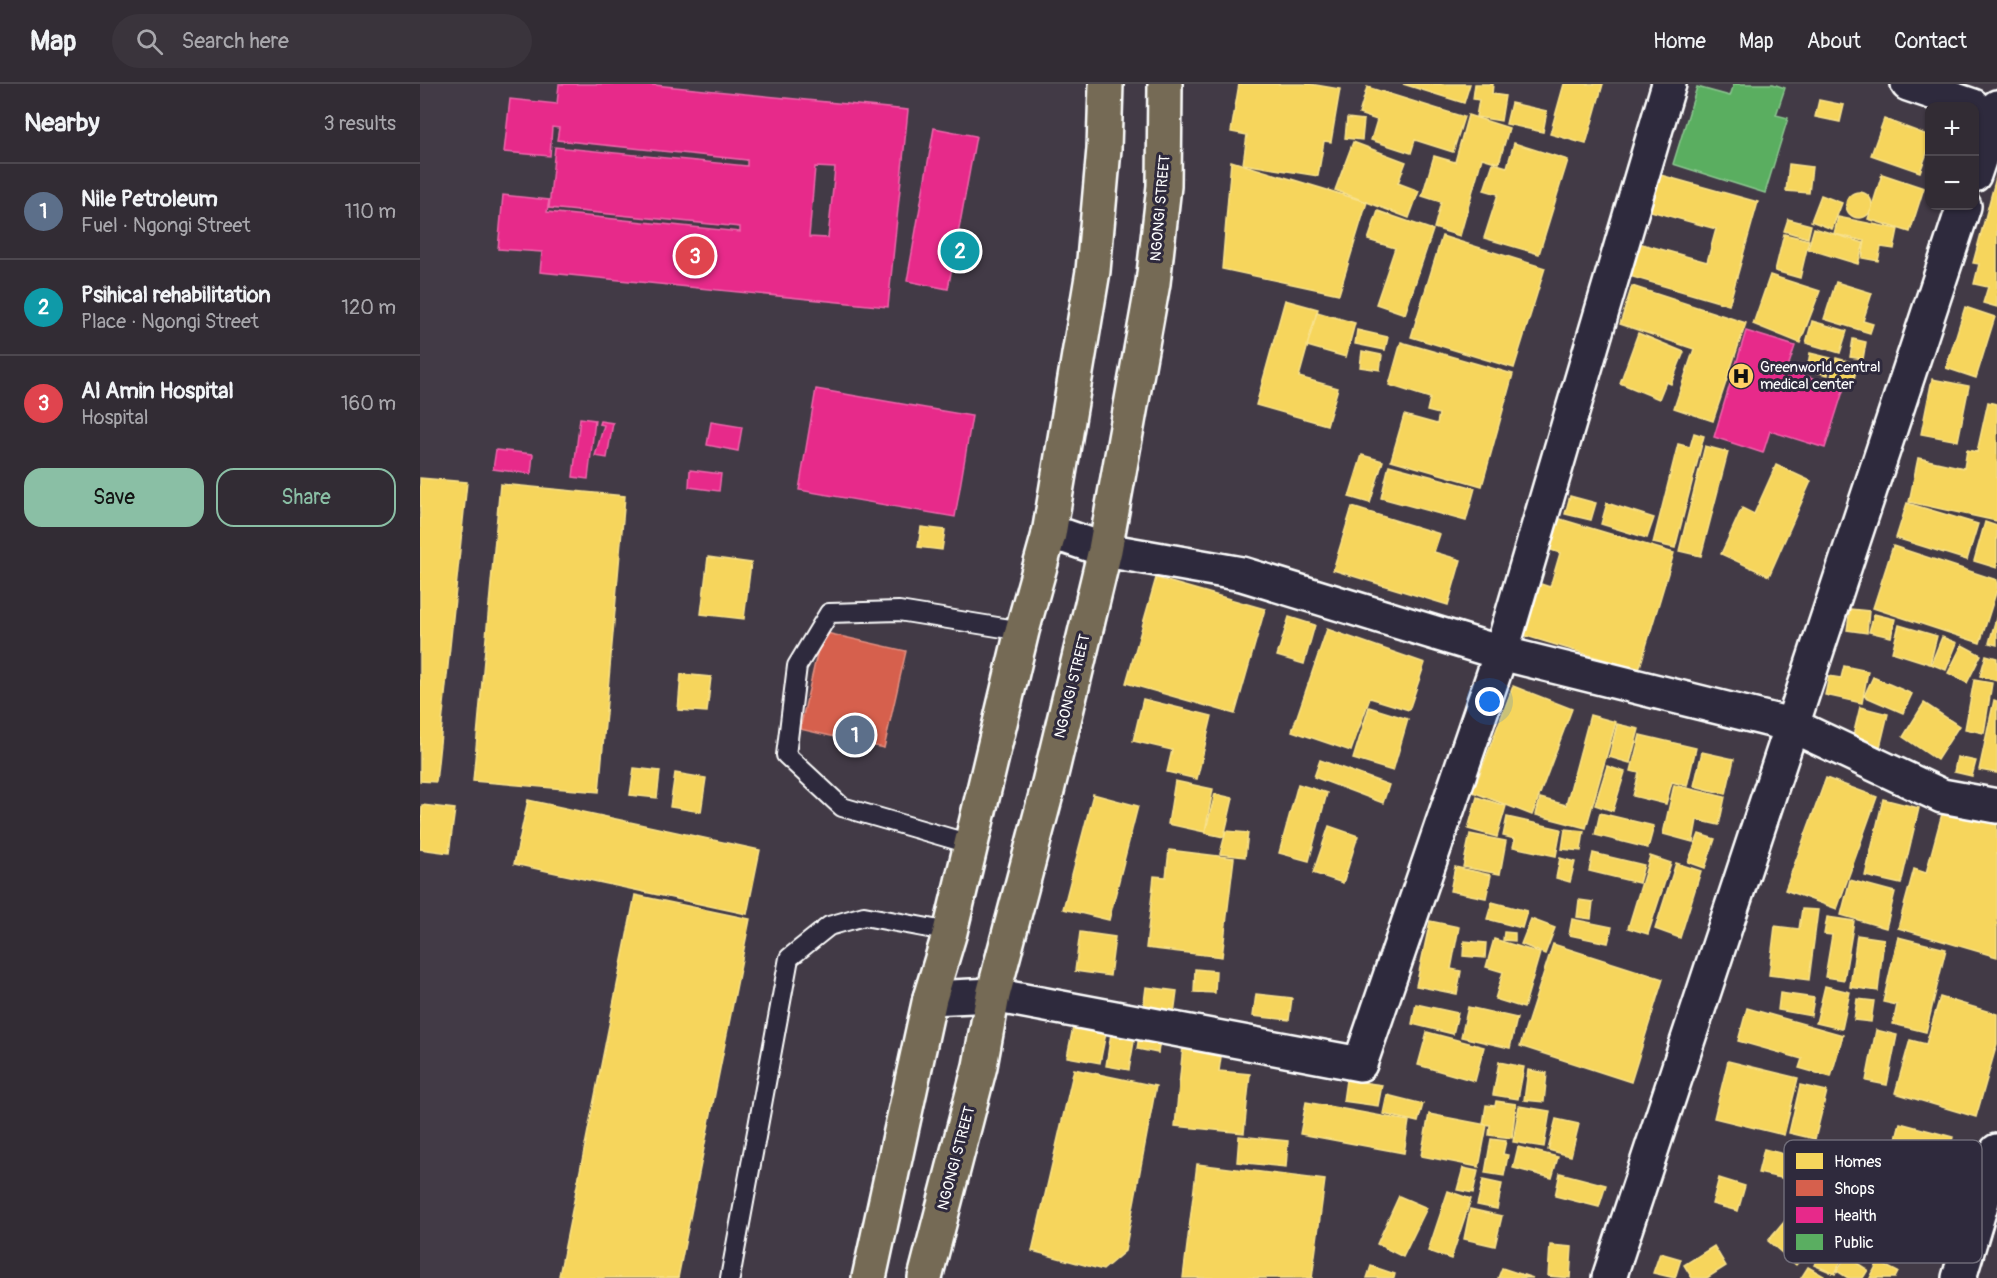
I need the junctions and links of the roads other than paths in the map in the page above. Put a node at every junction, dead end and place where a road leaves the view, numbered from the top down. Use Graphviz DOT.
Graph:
graph roads {
  1 [pos="1106,84"];
  2 [pos="1165,84"];
  3 [pos="1669,84"];
  4 [pos="1908,84"];
  5 [pos="1987,110"];
  6 [pos="1978,156"];
  7 [pos="1963,210"];
  8 [pos="1049,534"];
  9 [pos="1105,550"];
  10 [pos="1022,631"];
  11 [pos="1501,652"];
  12 [pos="1791,725"];
  13 [pos="1997,806"];
  14 [pos="970,844"];
  15 [pos="950,932"];
  16 [pos="993,995"];
  17 [pos="930,998"];
  18 [pos="1997,1151"];
  19 [pos="1982,1201"];
  20 [pos="1963,1263"];
  21 [pos="730,1278"];
  22 [pos="869,1278"];
  23 [pos="925,1278"];
  24 [pos="1609,1278"];
  25 [pos="1959,1278"];
  1 -- 8 [label="main road"];
  2 -- 9 [label="main road, NGONGI STREET"];
  3 -- 11 [label="street"];
  4 -- 5 [label="street"];
  5 -- 6 [label="street"];
  7 -- 12 [label="street"];
  8 -- 9 [label="street"];
  8 -- 10 [label="main road"];
  9 -- 11 [label="street"];
  9 -- 16 [label="main road, NGONGI STREET"];
  10 -- 14 [label="main road"];
  10 -- 14 [label="lane"];
  11 -- 12 [label="street"];
  11 -- 16 [label="street"];
  12 -- 13 [label="street"];
  12 -- 24 [label="street"];
  14 -- 15 [label="main road"];
  15 -- 17 [label="main road"];
  15 -- 21 [label="lane"];
  16 -- 17 [label="street"];
  16 -- 23 [label="main road, NGONGI STREET"];
  17 -- 22 [label="main road"];
  18 -- 19 [label="street"];
  20 -- 25 [label="street"];
}
